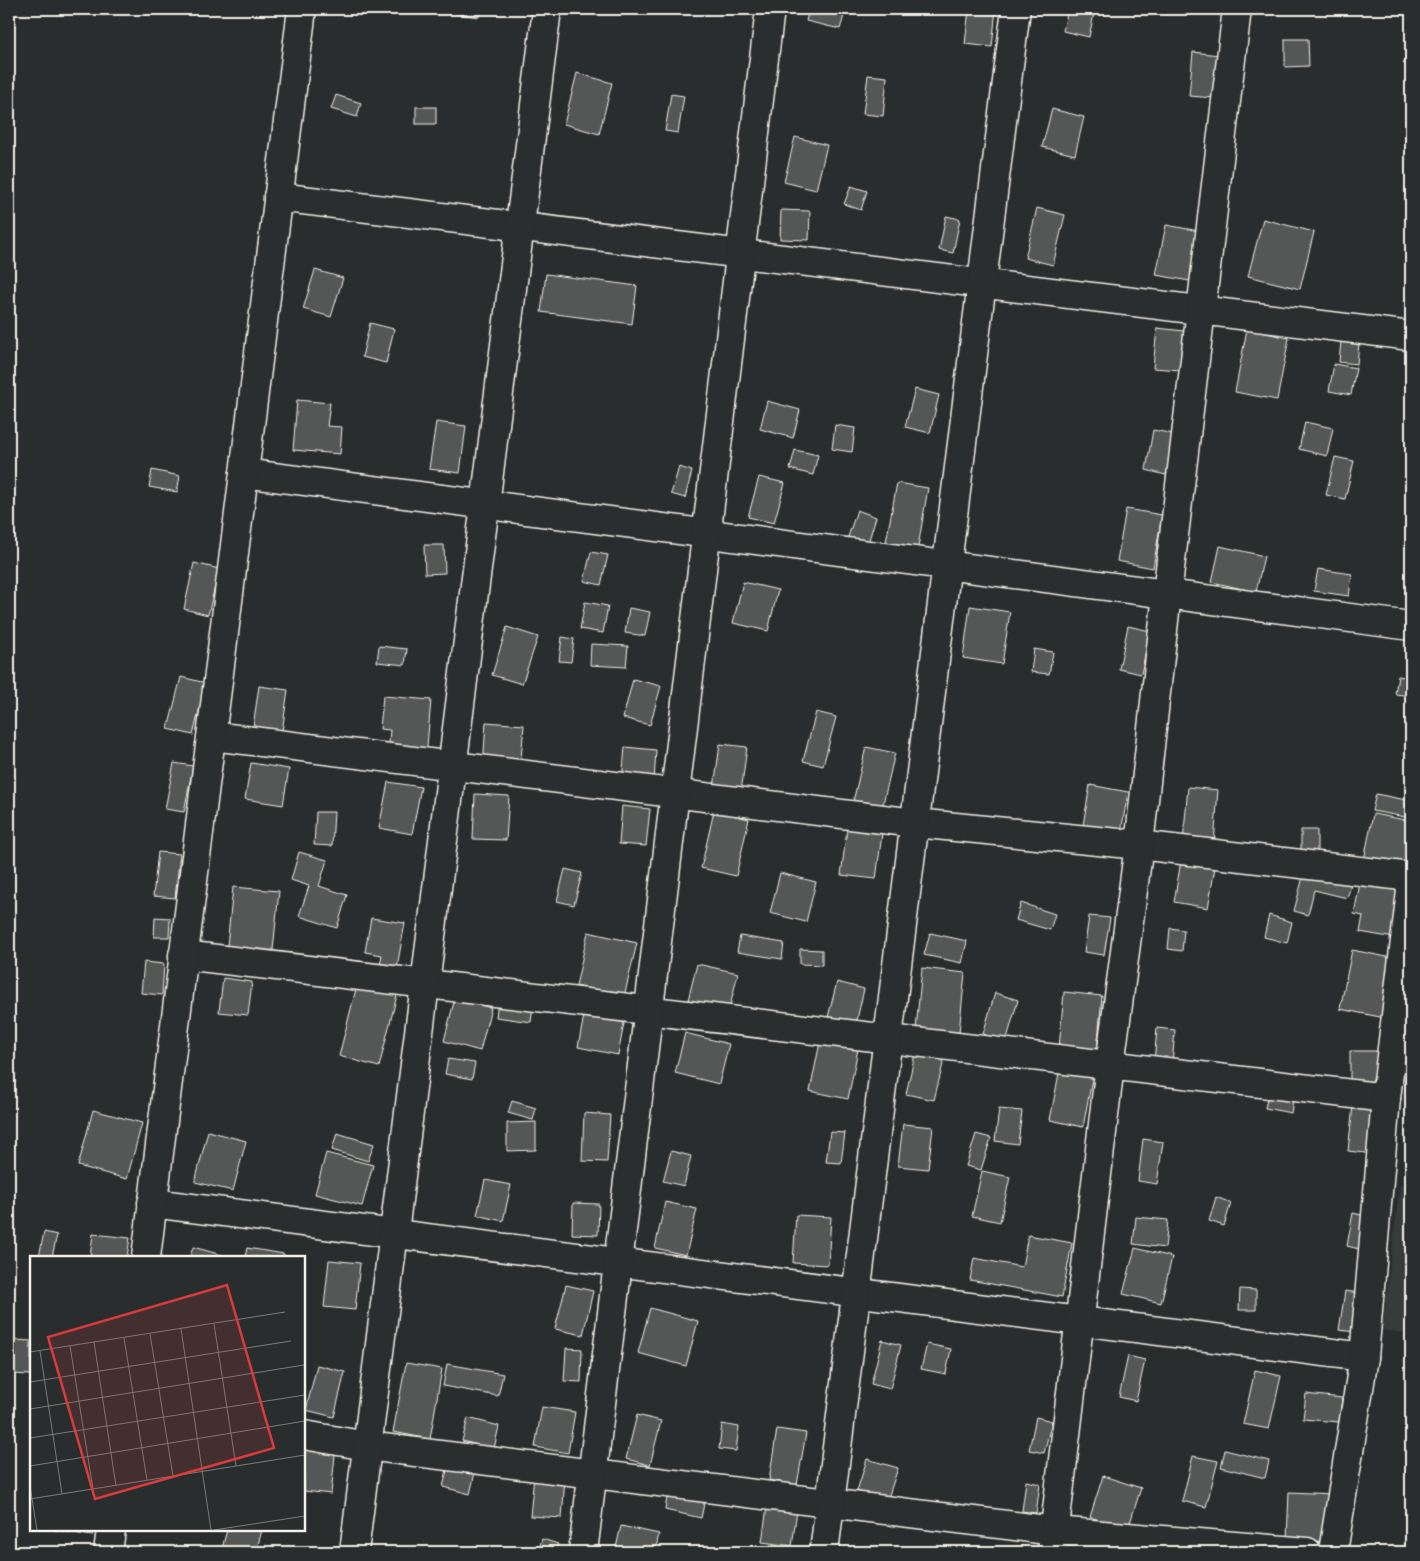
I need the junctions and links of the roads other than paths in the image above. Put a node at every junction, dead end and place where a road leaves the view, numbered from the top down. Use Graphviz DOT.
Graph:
graph roads {
  1 [pos="302,9"];
  2 [pos="546,9"];
  3 [pos="770,9"];
  4 [pos="1016,9"];
  5 [pos="1237,9"];
  6 [pos="278,197"];
  7 [pos="519,226"];
  8 [pos="740,254"];
  9 [pos="982,284"];
  10 [pos="1201,310"];
  11 [pos="1411,336"];
  12 [pos="244,473"];
  13 [pos="485,504"];
  14 [pos="706,534"];
  15 [pos="947,565"];
  16 [pos="1167,594"];
  17 [pos="1411,626"];
  18 [pos="212,736"];
  19 [pos="452,766"];
  20 [pos="674,793"];
  21 [pos="915,823"];
  22 [pos="1139,845"];
  23 [pos="1411,877"];
  24 [pos="1411,891"];
  25 [pos="183,955"];
  26 [pos="425,984"];
  27 [pos="648,1010"];
  28 [pos="888,1039"];
  29 [pos="1110,1065"];
  30 [pos="1386,1098"];
  31 [pos="152,1204"];
  32 [pos="394,1234"];
  33 [pos="146,1256"];
  34 [pos="618,1262"];
  35 [pos="857,1292"];
  36 [pos="1080,1320"];
  37 [pos="1364,1357"];
  38 [pos="305,1434"];
  39 [pos="367,1446"];
  40 [pos="592,1473"];
  41 [pos="830,1503"];
  42 [pos="111,1531"];
  43 [pos="1054,1542"];
  44 [pos="108,1552"];
  45 [pos="354,1552"];
  46 [pos="582,1552"];
  47 [pos="824,1552"];
  48 [pos="1307,1552"];
  49 [pos="1333,1552"];
  1 -- 6 [label="street"];
  2 -- 7 [label="street"];
  3 -- 8 [label="street"];
  4 -- 9 [label="street"];
  5 -- 10 [label="street"];
  6 -- 7 [label="street"];
  6 -- 12 [label="street"];
  7 -- 8 [label="street"];
  7 -- 13 [label="street"];
  8 -- 9 [label="street"];
  8 -- 14 [label="street"];
  9 -- 10 [label="street"];
  9 -- 15 [label="street"];
  10 -- 11 [label="street"];
  10 -- 16 [label="street"];
  12 -- 13 [label="street"];
  12 -- 18 [label="street"];
  13 -- 14 [label="street"];
  13 -- 19 [label="street"];
  14 -- 15 [label="street"];
  14 -- 20 [label="street"];
  15 -- 16 [label="street"];
  15 -- 21 [label="street"];
  16 -- 17 [label="street"];
  16 -- 22 [label="street"];
  18 -- 19 [label="street"];
  18 -- 25 [label="street"];
  19 -- 20 [label="street"];
  19 -- 26 [label="street"];
  20 -- 21 [label="street"];
  20 -- 27 [label="street"];
  21 -- 22 [label="street"];
  21 -- 28 [label="street"];
  22 -- 23 [label="street"];
  22 -- 29 [label="street"];
  24 -- 30 [label="street"];
  25 -- 26 [label="street"];
  25 -- 31 [label="street"];
  26 -- 27 [label="street"];
  26 -- 32 [label="street"];
  27 -- 28 [label="street"];
  27 -- 34 [label="street"];
  28 -- 29 [label="street"];
  28 -- 35 [label="street"];
  29 -- 30 [label="street"];
  29 -- 36 [label="street"];
  30 -- 37 [label="street"];
  31 -- 32 [label="street"];
  31 -- 33 [label="street"];
  32 -- 34 [label="street"];
  32 -- 39 [label="street"];
  34 -- 35 [label="street"];
  34 -- 40 [label="street"];
  35 -- 36 [label="street"];
  35 -- 41 [label="street"];
  36 -- 37 [label="street"];
  36 -- 43 [label="street"];
  37 -- 49 [label="street"];
  38 -- 39 [label="street"];
  39 -- 40 [label="street"];
  39 -- 45 [label="street"];
  40 -- 41 [label="street"];
  40 -- 46 [label="street"];
  41 -- 43 [label="street"];
  41 -- 47 [label="street"];
  42 -- 44 [label="street"];
  43 -- 48 [label="street"];
}
